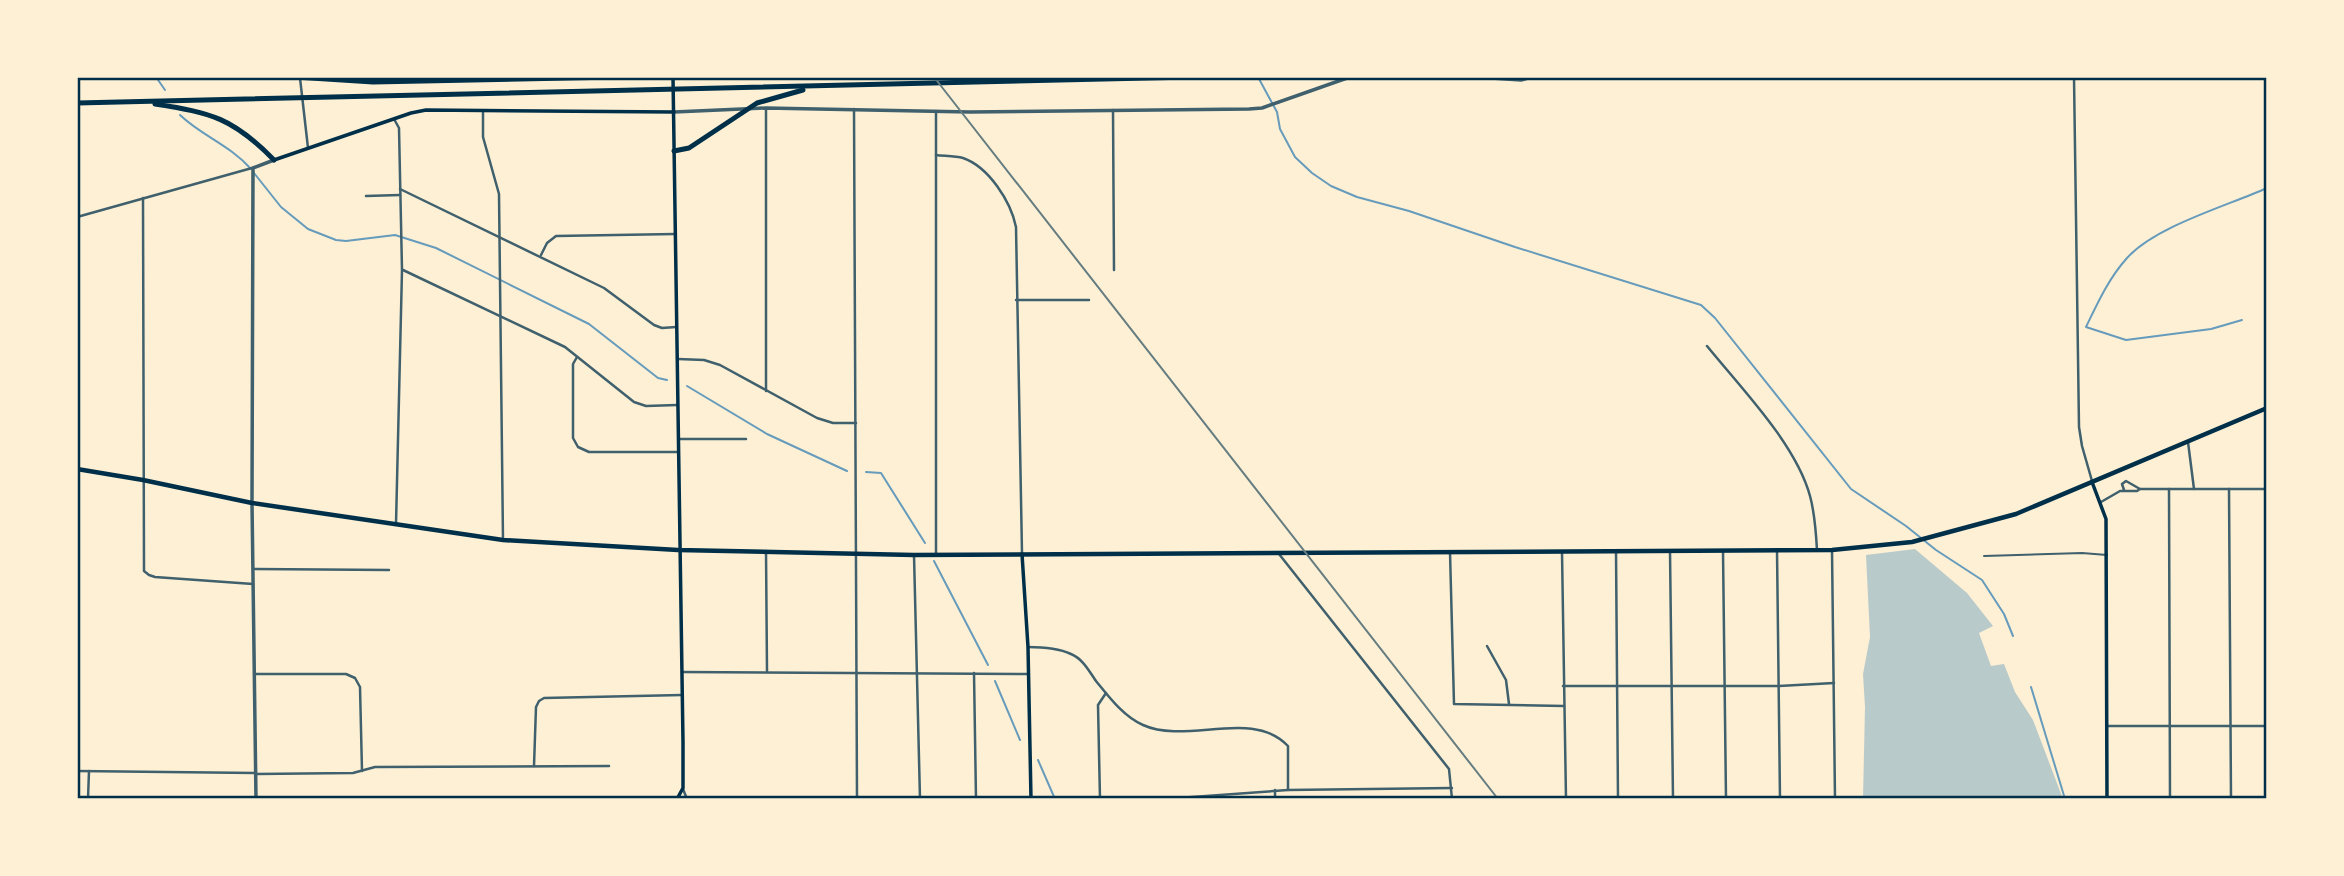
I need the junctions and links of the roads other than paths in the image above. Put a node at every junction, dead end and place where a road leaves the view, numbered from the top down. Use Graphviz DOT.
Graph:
graph roads {
  1 [pos="295,77"];
  2 [pos="300,77"];
  3 [pos="533,77"];
  4 [pos="616,77"];
  5 [pos="673,77"];
  6 [pos="1192,77"];
  7 [pos="1350,77"];
  8 [pos="1476,77"];
  9 [pos="1532,77"];
  10 [pos="2074,77"];
  11 [pos="523,79"];
  12 [pos="817,87"];
  13 [pos="142,102"];
  14 [pos="77,103"];
  15 [pos="766,108"];
  16 [pos="482,109"];
  17 [pos="854,109"];
  18 [pos="1113,110"];
  19 [pos="936,111"];
  20 [pos="674,112"];
  21 [pos="394,118"];
  22 [pos="308,148"];
  23 [pos="674,151"];
  24 [pos="936,155"];
  25 [pos="274,160"];
  26 [pos="253,168"];
  27 [pos="400,189"];
  28 [pos="400,195"];
  29 [pos="366,196"];
  30 [pos="144,198"];
  31 [pos="77,217"];
  32 [pos="675,234"];
  33 [pos="500,237"];
  34 [pos="541,256"];
  35 [pos="402,270"];
  36 [pos="1114,270"];
  37 [pos="1016,300"];
  38 [pos="1089,300"];
  39 [pos="500,316"];
  40 [pos="676,327"];
  41 [pos="1707,346"];
  42 [pos="577,357"];
  43 [pos="676,359"];
  44 [pos="766,391"];
  45 [pos="677,405"];
  46 [pos="2267,408"];
  47 [pos="856,423"];
  48 [pos="677,439"];
  49 [pos="746,439"];
  50 [pos="2188,442"];
  51 [pos="677,452"];
  52 [pos="77,469"];
  53 [pos="143,480"];
  54 [pos="2092,482"];
  55 [pos="2140,489"];
  56 [pos="2169,489"];
  57 [pos="2194,489"];
  58 [pos="2229,489"];
  59 [pos="2267,489"];
  60 [pos="2125,491"];
  61 [pos="2101,502"];
  62 [pos="252,503"];
  63 [pos="396,524"];
  64 [pos="503,540"];
  65 [pos="678,550"];
  66 [pos="1777,550"];
  67 [pos="1817,550"];
  68 [pos="1832,550"];
  69 [pos="766,551"];
  70 [pos="1616,551"];
  71 [pos="1670,551"];
  72 [pos="1724,551"];
  73 [pos="1450,552"];
  74 [pos="1562,552"];
  75 [pos="857,554"];
  76 [pos="936,554"];
  77 [pos="1022,554"];
  78 [pos="1279,554"];
  79 [pos="914,555"];
  80 [pos="2108,555"];
  81 [pos="1984,556"];
  82 [pos="253,569"];
  83 [pos="389,569"];
  84 [pos="253,584"];
  85 [pos="1488,646"];
  86 [pos="1028,647"];
  87 [pos="767,671"];
  88 [pos="682,672"];
  89 [pos="858,672"];
  90 [pos="917,672"];
  91 [pos="974,673"];
  92 [pos="254,674"];
  93 [pos="1028,674"];
  94 [pos="1834,683"];
  95 [pos="1563,686"];
  96 [pos="1671,686"];
  97 [pos="1725,686"];
  98 [pos="1779,686"];
  99 [pos="1617,687"];
  100 [pos="1106,693"];
  101 [pos="682,695"];
  102 [pos="1509,705"];
  103 [pos="1564,706"];
  104 [pos="2107,726"];
  105 [pos="2231,726"];
  106 [pos="2267,726"];
  107 [pos="2170,727"];
  108 [pos="534,766"];
  109 [pos="609,766"];
  110 [pos="77,771"];
  111 [pos="89,771"];
  112 [pos="362,771"];
  113 [pos="254,773"];
  114 [pos="682,788"];
  115 [pos="1452,788"];
  116 [pos="1275,790"];
  117 [pos="1289,790"];
  118 [pos="1199,798"];
  119 [pos="88,799"];
  120 [pos="256,799"];
  121 [pos="677,799"];
  122 [pos="687,799"];
  123 [pos="857,799"];
  124 [pos="920,799"];
  125 [pos="976,799"];
  126 [pos="1031,799"];
  127 [pos="1100,799"];
  128 [pos="1164,799"];
  129 [pos="1275,799"];
  130 [pos="1452,799"];
  131 [pos="1566,799"];
  132 [pos="1618,799"];
  133 [pos="1673,799"];
  134 [pos="1726,799"];
  135 [pos="1780,799"];
  136 [pos="1835,799"];
  137 [pos="2106,799"];
  138 [pos="2170,799"];
  139 [pos="2231,799"];
  1 -- 11 [label="highway"];
  2 -- 22 [label="street"];
  3 -- 11 [label="highway"];
  4 -- 11 [label="highway"];
  5 -- 20 [label="main road"];
  6 -- 12 [label="highway"];
  7 -- 18 [label="street"];
  8 -- 9 [label="street"];
  10 -- 54 [label="street"];
  12 -- 13 [label="highway"];
  12 -- 23 [label="highway"];
  13 -- 14 [label="highway"];
  13 -- 25 [label="highway"];
  15 -- 17 [label="street"];
  15 -- 20 [label="street"];
  15 -- 44 [label="street"];
  16 -- 20 [label="main road"];
  16 -- 21 [label="main road"];
  16 -- 33 [label="street"];
  17 -- 19 [label="street"];
  17 -- 47 [label="street"];
  18 -- 19 [label="street"];
  18 -- 36 [label="street"];
  19 -- 24 [label="street"];
  20 -- 23 [label="main road"];
  21 -- 22 [label="main road"];
  21 -- 27 [label="street"];
  22 -- 25 [label="main road"];
  23 -- 32 [label="main road"];
  24 -- 37 [label="street"];
  24 -- 76 [label="street"];
  25 -- 26 [label="street"];
  26 -- 30 [label="street"];
  26 -- 62 [label="street"];
  27 -- 28 [label="street"];
  27 -- 33 [label="street"];
  28 -- 29 [label="street"];
  28 -- 35 [label="street"];
  30 -- 31 [label="street"];
  30 -- 53 [label="street"];
  32 -- 34 [label="street"];
  32 -- 40 [label="main road"];
  33 -- 34 [label="street"];
  33 -- 39 [label="street"];
  34 -- 40 [label="street"];
  35 -- 39 [label="street"];
  35 -- 63 [label="street"];
  37 -- 38 [label="street"];
  37 -- 77 [label="street"];
  39 -- 42 [label="street"];
  39 -- 64 [label="street"];
  40 -- 43 [label="main road"];
  41 -- 67 [label="street"];
  42 -- 45 [label="street"];
  42 -- 51 [label="street"];
  43 -- 44 [label="street"];
  43 -- 45 [label="main road"];
  44 -- 47 [label="street"];
  45 -- 48 [label="main road"];
  46 -- 50 [label="main road"];
  47 -- 75 [label="street"];
  48 -- 49 [label="street"];
  48 -- 51 [label="main road"];
  50 -- 54 [label="main road"];
  50 -- 57 [label="street"];
  51 -- 65 [label="main road"];
  52 -- 53 [label="main road"];
  53 -- 62 [label="main road"];
  53 -- 84 [label="street"];
  54 -- 61 [label="main road"];
  54 -- 68 [label="main road"];
  55 -- 56 [label="street"];
  55 -- 60 [label="street"];
  55 -- 60 [label="street"];
  56 -- 57 [label="street"];
  56 -- 107 [label="street"];
  57 -- 58 [label="street"];
  58 -- 59 [label="street"];
  58 -- 105 [label="street"];
  60 -- 61 [label="street"];
  61 -- 80 [label="main road"];
  62 -- 63 [label="main road"];
  62 -- 82 [label="street"];
  63 -- 64 [label="main road"];
  64 -- 65 [label="main road"];
  65 -- 69 [label="main road"];
  65 -- 88 [label="main road"];
  66 -- 67 [label="main road"];
  66 -- 72 [label="main road"];
  66 -- 98 [label="street"];
  67 -- 68 [label="main road"];
  68 -- 94 [label="street"];
  69 -- 75 [label="main road"];
  69 -- 87 [label="street"];
  70 -- 71 [label="main road"];
  70 -- 74 [label="main road"];
  70 -- 99 [label="street"];
  71 -- 72 [label="main road"];
  71 -- 96 [label="street"];
  72 -- 97 [label="street"];
  73 -- 74 [label="main road"];
  73 -- 78 [label="main road"];
  73 -- 102 [label="street"];
  74 -- 95 [label="street"];
  75 -- 79 [label="main road"];
  75 -- 89 [label="street"];
  76 -- 77 [label="main road"];
  76 -- 79 [label="main road"];
  77 -- 78 [label="main road"];
  77 -- 86 [label="main road"];
  78 -- 115 [label="street"];
  79 -- 90 [label="street"];
  80 -- 81 [label="lane"];
  80 -- 104 [label="main road"];
  82 -- 83 [label="street"];
  82 -- 84 [label="street"];
  84 -- 92 [label="street"];
  85 -- 102 [label="street"];
  86 -- 93 [label="main road"];
  86 -- 100 [label="street"];
  87 -- 88 [label="street"];
  87 -- 89 [label="street"];
  88 -- 101 [label="main road"];
  89 -- 90 [label="street"];
  89 -- 123 [label="street"];
  90 -- 91 [label="street"];
  90 -- 124 [label="street"];
  91 -- 93 [label="street"];
  91 -- 125 [label="street"];
  92 -- 112 [label="street"];
  92 -- 113 [label="street"];
  93 -- 126 [label="main road"];
  94 -- 98 [label="street"];
  94 -- 136 [label="street"];
  95 -- 99 [label="street"];
  95 -- 103 [label="street"];
  96 -- 97 [label="street"];
  96 -- 99 [label="street"];
  96 -- 133 [label="street"];
  97 -- 98 [label="street"];
  97 -- 134 [label="street"];
  98 -- 135 [label="street"];
  99 -- 132 [label="street"];
  100 -- 117 [label="street"];
  100 -- 127 [label="street"];
  101 -- 108 [label="street"];
  101 -- 114 [label="main road"];
  102 -- 103 [label="street"];
  103 -- 131 [label="street"];
  104 -- 107 [label="street"];
  104 -- 137 [label="main road"];
  105 -- 106 [label="street"];
  105 -- 107 [label="street"];
  105 -- 139 [label="street"];
  107 -- 138 [label="street"];
  108 -- 109 [label="street"];
  108 -- 112 [label="street"];
  110 -- 111 [label="street"];
  111 -- 113 [label="street"];
  111 -- 119 [label="street"];
  112 -- 113 [label="street"];
  113 -- 120 [label="street"];
  114 -- 121 [label="main road"];
  114 -- 122 [label="street"];
  115 -- 117 [label="street"];
  115 -- 130 [label="street"];
  116 -- 117 [label="street"];
  116 -- 118 [label="street"];
  116 -- 129 [label="street"];
  118 -- 128 [label="street"];
}
